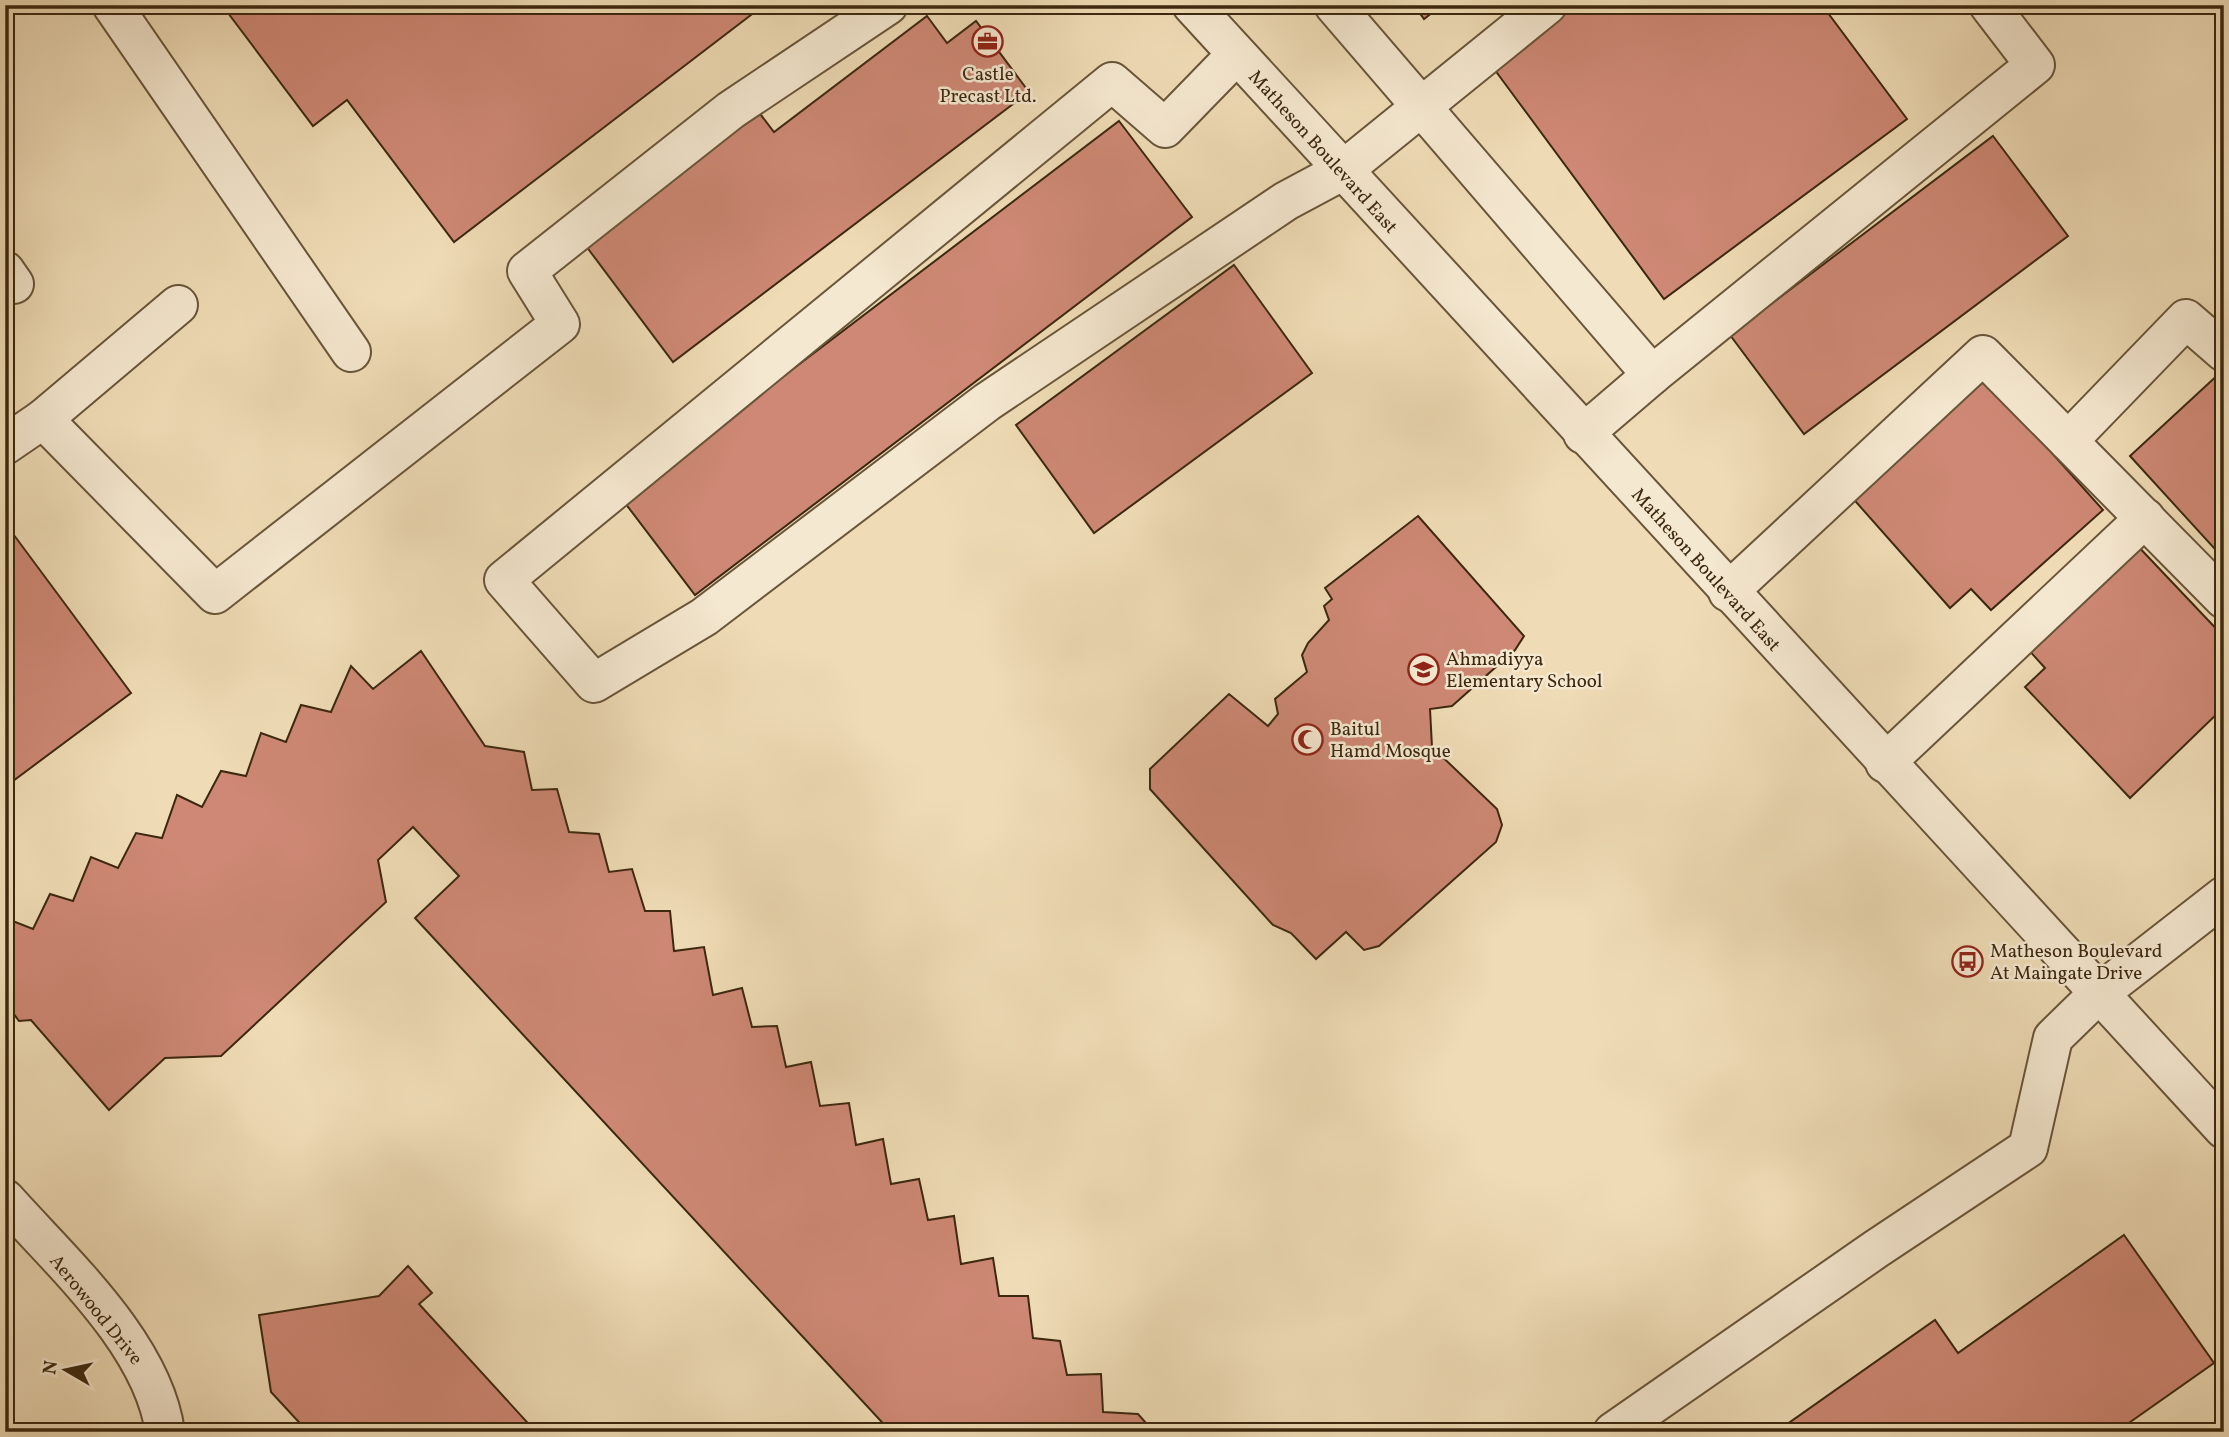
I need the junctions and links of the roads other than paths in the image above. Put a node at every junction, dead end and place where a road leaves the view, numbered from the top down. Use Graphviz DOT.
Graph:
graph roads {
  1 [pos="113,5"];
  2 [pos="888,5"];
  3 [pos="1192,5"];
  4 [pos="1334,5"];
  5 [pos="1548,5"];
  6 [pos="1989,5"];
  7 [pos="1236,55"];
  8 [pos="1420,108"];
  9 [pos="1342,171"];
  10 [pos="178,305"];
  11 [pos="351,352"];
  12 [pos="2224,352"];
  13 [pos="1652,375"];
  14 [pos="43,419"];
  15 [pos="1583,434"];
  16 [pos="2068,441"];
  17 [pos="5,445"];
  18 [pos="2145,518"];
  19 [pos="1728,592"];
  20 [pos="2224,599"];
  21 [pos="1885,763"];
  22 [pos="2224,896"];
  23 [pos="2097,995"];
  24 [pos="2224,1129"];
  25 [pos="5,1199"];
  26 [pos="166,1432"];
  27 [pos="1613,1432"];
  1 -- 11 [label="street"];
  2 -- 14 [label="street"];
  3 -- 7 [label="street, Matheson Boulevard East"];
  4 -- 8 [label="street"];
  5 -- 8 [label="street"];
  6 -- 13 [label="street"];
  7 -- 9 [label="street, Matheson Boulevard East"];
  7 -- 9 [label="street"];
  8 -- 9 [label="street"];
  8 -- 13 [label="street"];
  9 -- 15 [label="street, Matheson Boulevard East"];
  10 -- 14 [label="street"];
  12 -- 16 [label="street"];
  13 -- 15 [label="street"];
  14 -- 17 [label="street"];
  15 -- 19 [label="street, Matheson Boulevard East"];
  16 -- 18 [label="street"];
  16 -- 19 [label="street"];
  18 -- 20 [label="street"];
  18 -- 21 [label="street"];
  19 -- 21 [label="street, Matheson Boulevard East"];
  21 -- 23 [label="street, Matheson Boulevard East"];
  22 -- 23 [label="street"];
  23 -- 24 [label="street, Matheson Boulevard East"];
  23 -- 27 [label="street"];
  25 -- 26 [label="street, Aerowood Drive"];
}
